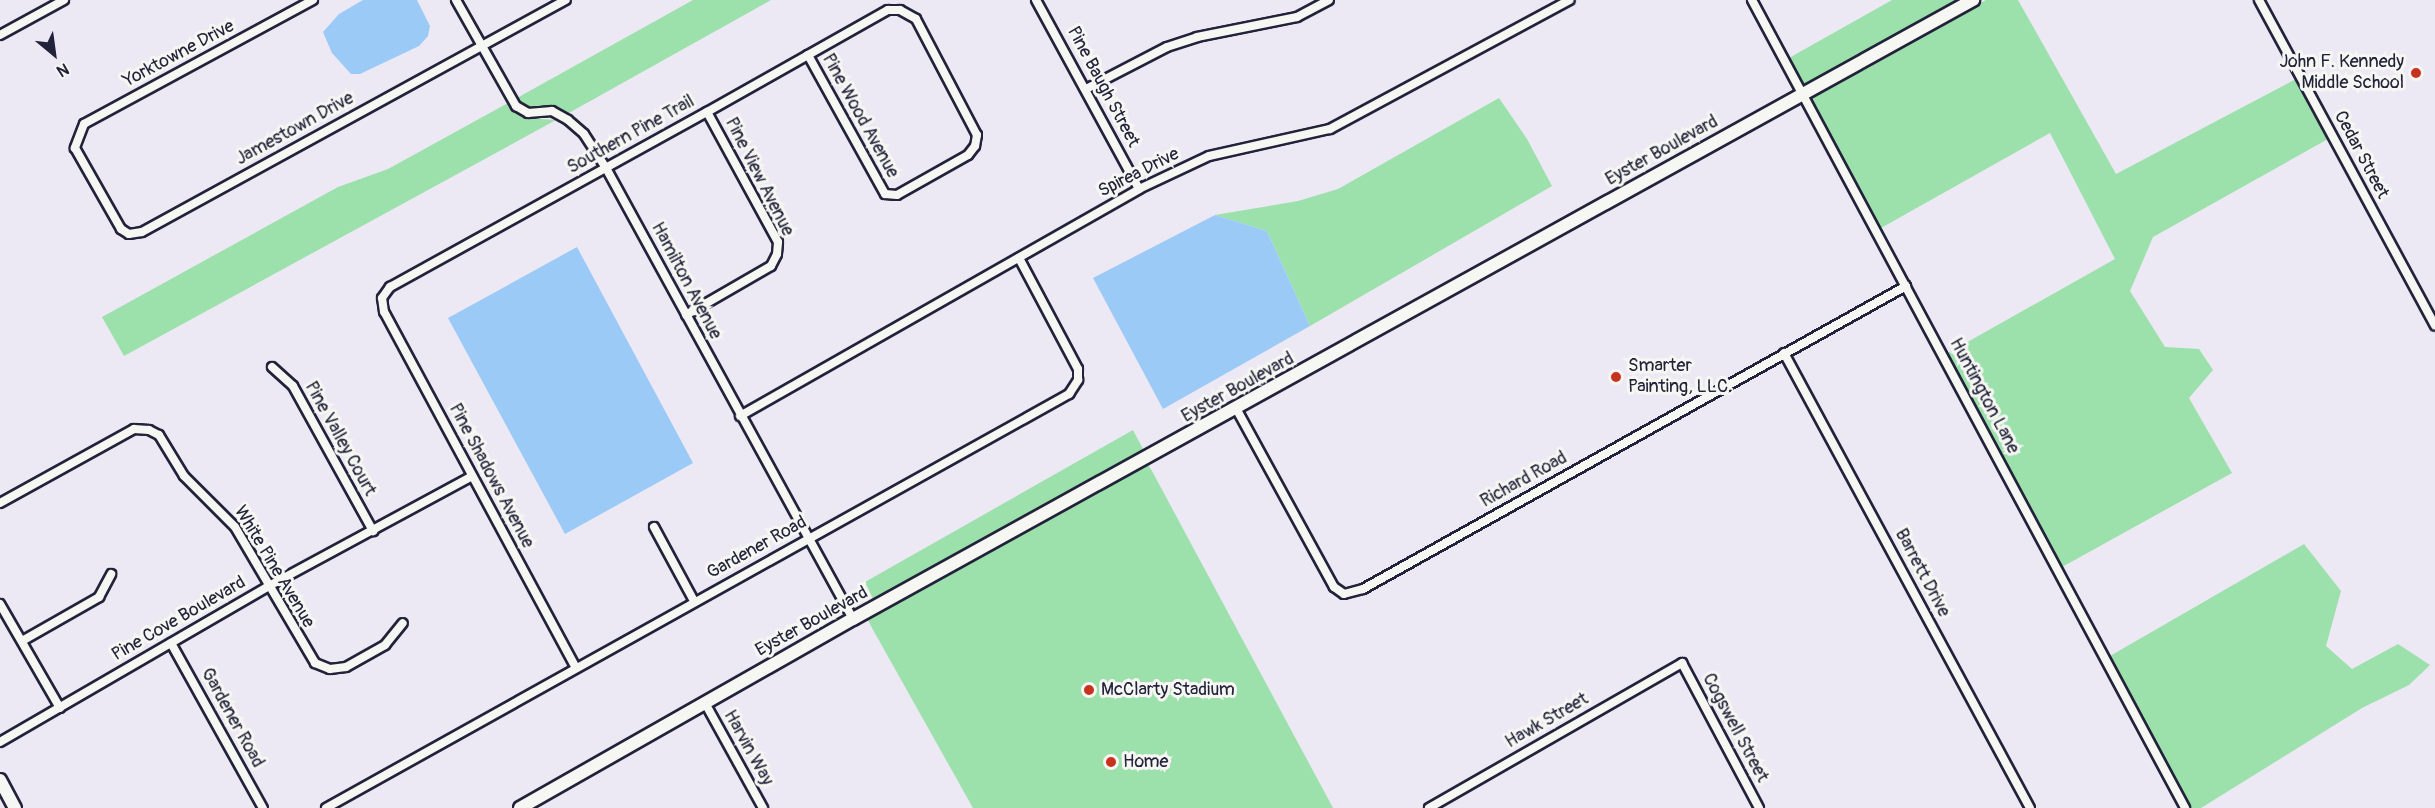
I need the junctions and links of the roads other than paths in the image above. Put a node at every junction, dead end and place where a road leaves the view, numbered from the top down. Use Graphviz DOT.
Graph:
graph roads {
  1 [pos="64,0"];
  2 [pos="313,0"];
  3 [pos="456,0"];
  4 [pos="566,0"];
  5 [pos="1036,0"];
  6 [pos="1329,0"];
  7 [pos="1570,0"];
  8 [pos="1752,0"];
  9 [pos="1974,0"];
  10 [pos="2259,0"];
  11 [pos="0,35"];
  12 [pos="482,46"];
  13 [pos="808,55"];
  14 [pos="1086,89"];
  15 [pos="1803,93"];
  16 [pos="707,112"];
  17 [pos="75,148"];
  18 [pos="606,168"];
  19 [pos="1139,189"];
  20 [pos="885,194"];
  21 [pos="1019,258"];
  22 [pos="1906,286"];
  23 [pos="382,298"];
  24 [pos="686,315"];
  25 [pos="2435,326"];
  26 [pos="1784,353"];
  27 [pos="272,367"];
  28 [pos="1237,410"];
  29 [pos="740,416"];
  30 [pos="472,477"];
  31 [pos="0,503"];
  32 [pos="654,527"];
  33 [pos="373,531"];
  34 [pos="808,539"];
  35 [pos="111,574"];
  36 [pos="267,587"];
  37 [pos="694,601"];
  38 [pos="0,604"];
  39 [pos="853,619"];
  40 [pos="403,623"];
  41 [pos="22,641"];
  42 [pos="171,643"];
  43 [pos="1682,663"];
  44 [pos="576,668"];
  45 [pos="705,703"];
  46 [pos="60,708"];
  47 [pos="0,742"];
  48 [pos="0,780"];
  49 [pos="522,807"];
  50 [pos="15,808"];
  51 [pos="263,808"];
  52 [pos="326,808"];
  53 [pos="763,808"];
  54 [pos="1429,808"];
  55 [pos="1760,808"];
  56 [pos="2030,808"];
  57 [pos="2185,808"];
  1 -- 11 [label="street"];
  2 -- 17 [label="street, Yorktowne Drive"];
  3 -- 12 [label="street, Hamilton Avenue"];
  4 -- 12 [label="street, Jamestown Drive"];
  5 -- 14 [label="street, Pine Baugh Street"];
  6 -- 14 [label="street"];
  7 -- 19 [label="street, Spirea Drive"];
  8 -- 15 [label="street, Huntington Lane"];
  9 -- 15 [label="street, Eyster Boulevard"];
  10 -- 25 [label="street, Cedar Street"];
  12 -- 17 [label="street, Jamestown Drive"];
  12 -- 18 [label="street, Hamilton Avenue"];
  13 -- 16 [label="street, Southern Pine Trail"];
  13 -- 20 [label="street, Pine Wood Avenue"];
  13 -- 20 [label="street, Southern Pine Trail"];
  14 -- 19 [label="street, Pine Baugh Street"];
  15 -- 22 [label="street, Huntington Lane"];
  15 -- 28 [label="street, Eyster Boulevard"];
  16 -- 18 [label="street, Southern Pine Trail"];
  16 -- 24 [label="street, Pine View Avenue"];
  18 -- 23 [label="street, Southern Pine Trail"];
  18 -- 24 [label="street, Hamilton Avenue"];
  19 -- 21 [label="street, Spirea Drive"];
  21 -- 29 [label="street, Spirea Drive"];
  21 -- 34 [label="street, Gardener Road"];
  22 -- 26 [label="street, Richard Road"];
  22 -- 57 [label="street, Huntington Lane"];
  23 -- 30 [label="street, Pine Shadows Avenue"];
  24 -- 29 [label="street, Hamilton Avenue"];
  26 -- 28 [label="street, Richard Road"];
  26 -- 56 [label="street, Barrett Drive"];
  27 -- 33 [label="street, Pine Valley Court"];
  28 -- 39 [label="street, Eyster Boulevard"];
  29 -- 34 [label="street, Hamilton Avenue"];
  30 -- 33 [label="street, Pine Cove Boulevard"];
  30 -- 44 [label="street, Pine Shadows Avenue"];
  31 -- 36 [label="street, White Pine Avenue"];
  32 -- 37 [label="street"];
  33 -- 36 [label="street, Pine Cove Boulevard"];
  34 -- 37 [label="street, Gardener Road"];
  34 -- 39 [label="street, Hamilton Avenue"];
  35 -- 41 [label="street"];
  36 -- 40 [label="street, White Pine Avenue"];
  36 -- 42 [label="street, Pine Cove Boulevard"];
  37 -- 44 [label="street, Gardener Road"];
  38 -- 41 [label="street"];
  39 -- 45 [label="street, Eyster Boulevard"];
  41 -- 46 [label="street"];
  42 -- 46 [label="street, Pine Cove Boulevard"];
  42 -- 51 [label="street, Gardener Road"];
  43 -- 54 [label="street, Hawk Street"];
  43 -- 55 [label="street, Cogswell Street"];
  44 -- 52 [label="street, Gardener Road"];
  45 -- 49 [label="street, Eyster Boulevard"];
  45 -- 53 [label="street, Harvin Way"];
  46 -- 47 [label="street, Pine Cove Boulevard"];
  48 -- 50 [label="street"];
}
